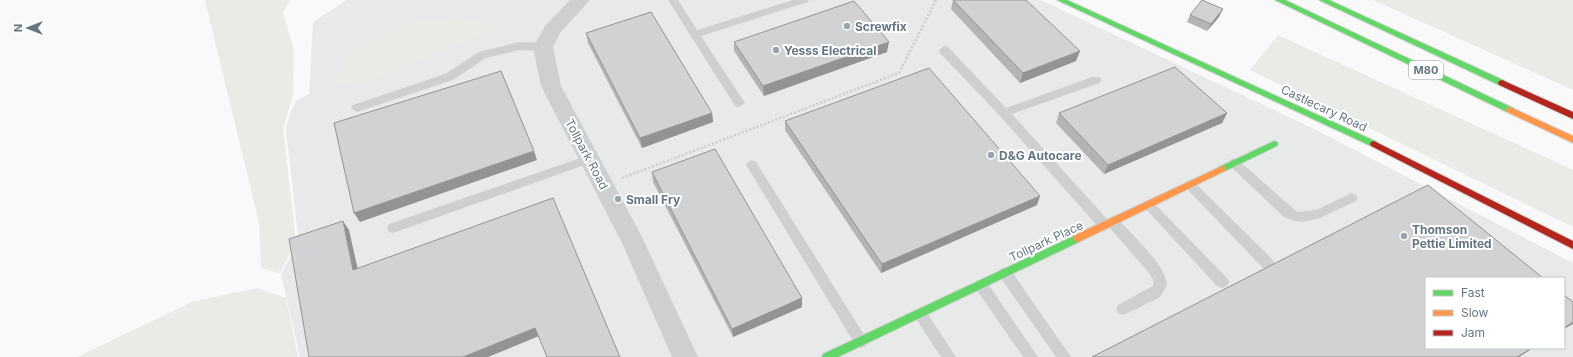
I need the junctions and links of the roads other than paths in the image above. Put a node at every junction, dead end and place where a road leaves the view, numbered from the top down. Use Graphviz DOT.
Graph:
graph roads {
  1 [pos="582,0"];
  2 [pos="673,0"];
  3 [pos="804,0"];
  4 [pos="1061,0"];
  5 [pos="1278,0"];
  6 [pos="1323,0"];
  7 [pos="695,34"];
  8 [pos="543,47"];
  9 [pos="944,50"];
  10 [pos="1096,80"];
  11 [pos="739,103"];
  12 [pos="357,108"];
  13 [pos="1004,113"];
  14 [pos="1573,116"];
  15 [pos="1573,140"];
  16 [pos="1274,144"];
  17 [pos="589,159"];
  18 [pos="1234,163"];
  19 [pos="752,165"];
  20 [pos="1190,185"];
  21 [pos="1352,198"];
  22 [pos="1149,205"];
  23 [pos="1109,224"];
  24 [pos="393,228"];
  25 [pos="1573,246"];
  26 [pos="1268,264"];
  27 [pos="1006,273"];
  28 [pos="1222,282"];
  29 [pos="981,285"];
  30 [pos="1123,309"];
  31 [pos="920,314"];
  32 [pos="861,342"];
  33 [pos="837,355"];
  34 [pos="686,357"];
  35 [pos="949,357"];
  36 [pos="1031,357"];
  37 [pos="1064,357"];
  1 -- 8 [label="street"];
  2 -- 7 [label="lane"];
  3 -- 7 [label="lane"];
  4 -- 25 [label="main road, Castlecary Road"];
  5 -- 15 [label="main road, M80"];
  6 -- 14 [label="main road, M80"];
  7 -- 11 [label="lane"];
  8 -- 12 [label="lane"];
  8 -- 17 [label="street, Tollpark Road"];
  9 -- 13 [label="lane"];
  10 -- 13 [label="lane"];
  13 -- 23 [label="lane"];
  16 -- 18 [label="main road, Tollpark Place"];
  17 -- 24 [label="lane"];
  17 -- 34 [label="street, Tollpark Road"];
  18 -- 20 [label="main road, Tollpark Place"];
  18 -- 21 [label="lane"];
  19 -- 32 [label="lane"];
  20 -- 22 [label="main road, Tollpark Place"];
  20 -- 26 [label="lane"];
  22 -- 23 [label="main road, Tollpark Place"];
  22 -- 28 [label="lane"];
  23 -- 27 [label="main road, Tollpark Place"];
  23 -- 30 [label="lane"];
  27 -- 29 [label="main road, Tollpark Place"];
  27 -- 37 [label="lane"];
  29 -- 31 [label="main road, Tollpark Place"];
  29 -- 36 [label="lane"];
  31 -- 32 [label="main road, Tollpark Place"];
  31 -- 35 [label="lane"];
  32 -- 33 [label="main road, Tollpark Place"];
}
